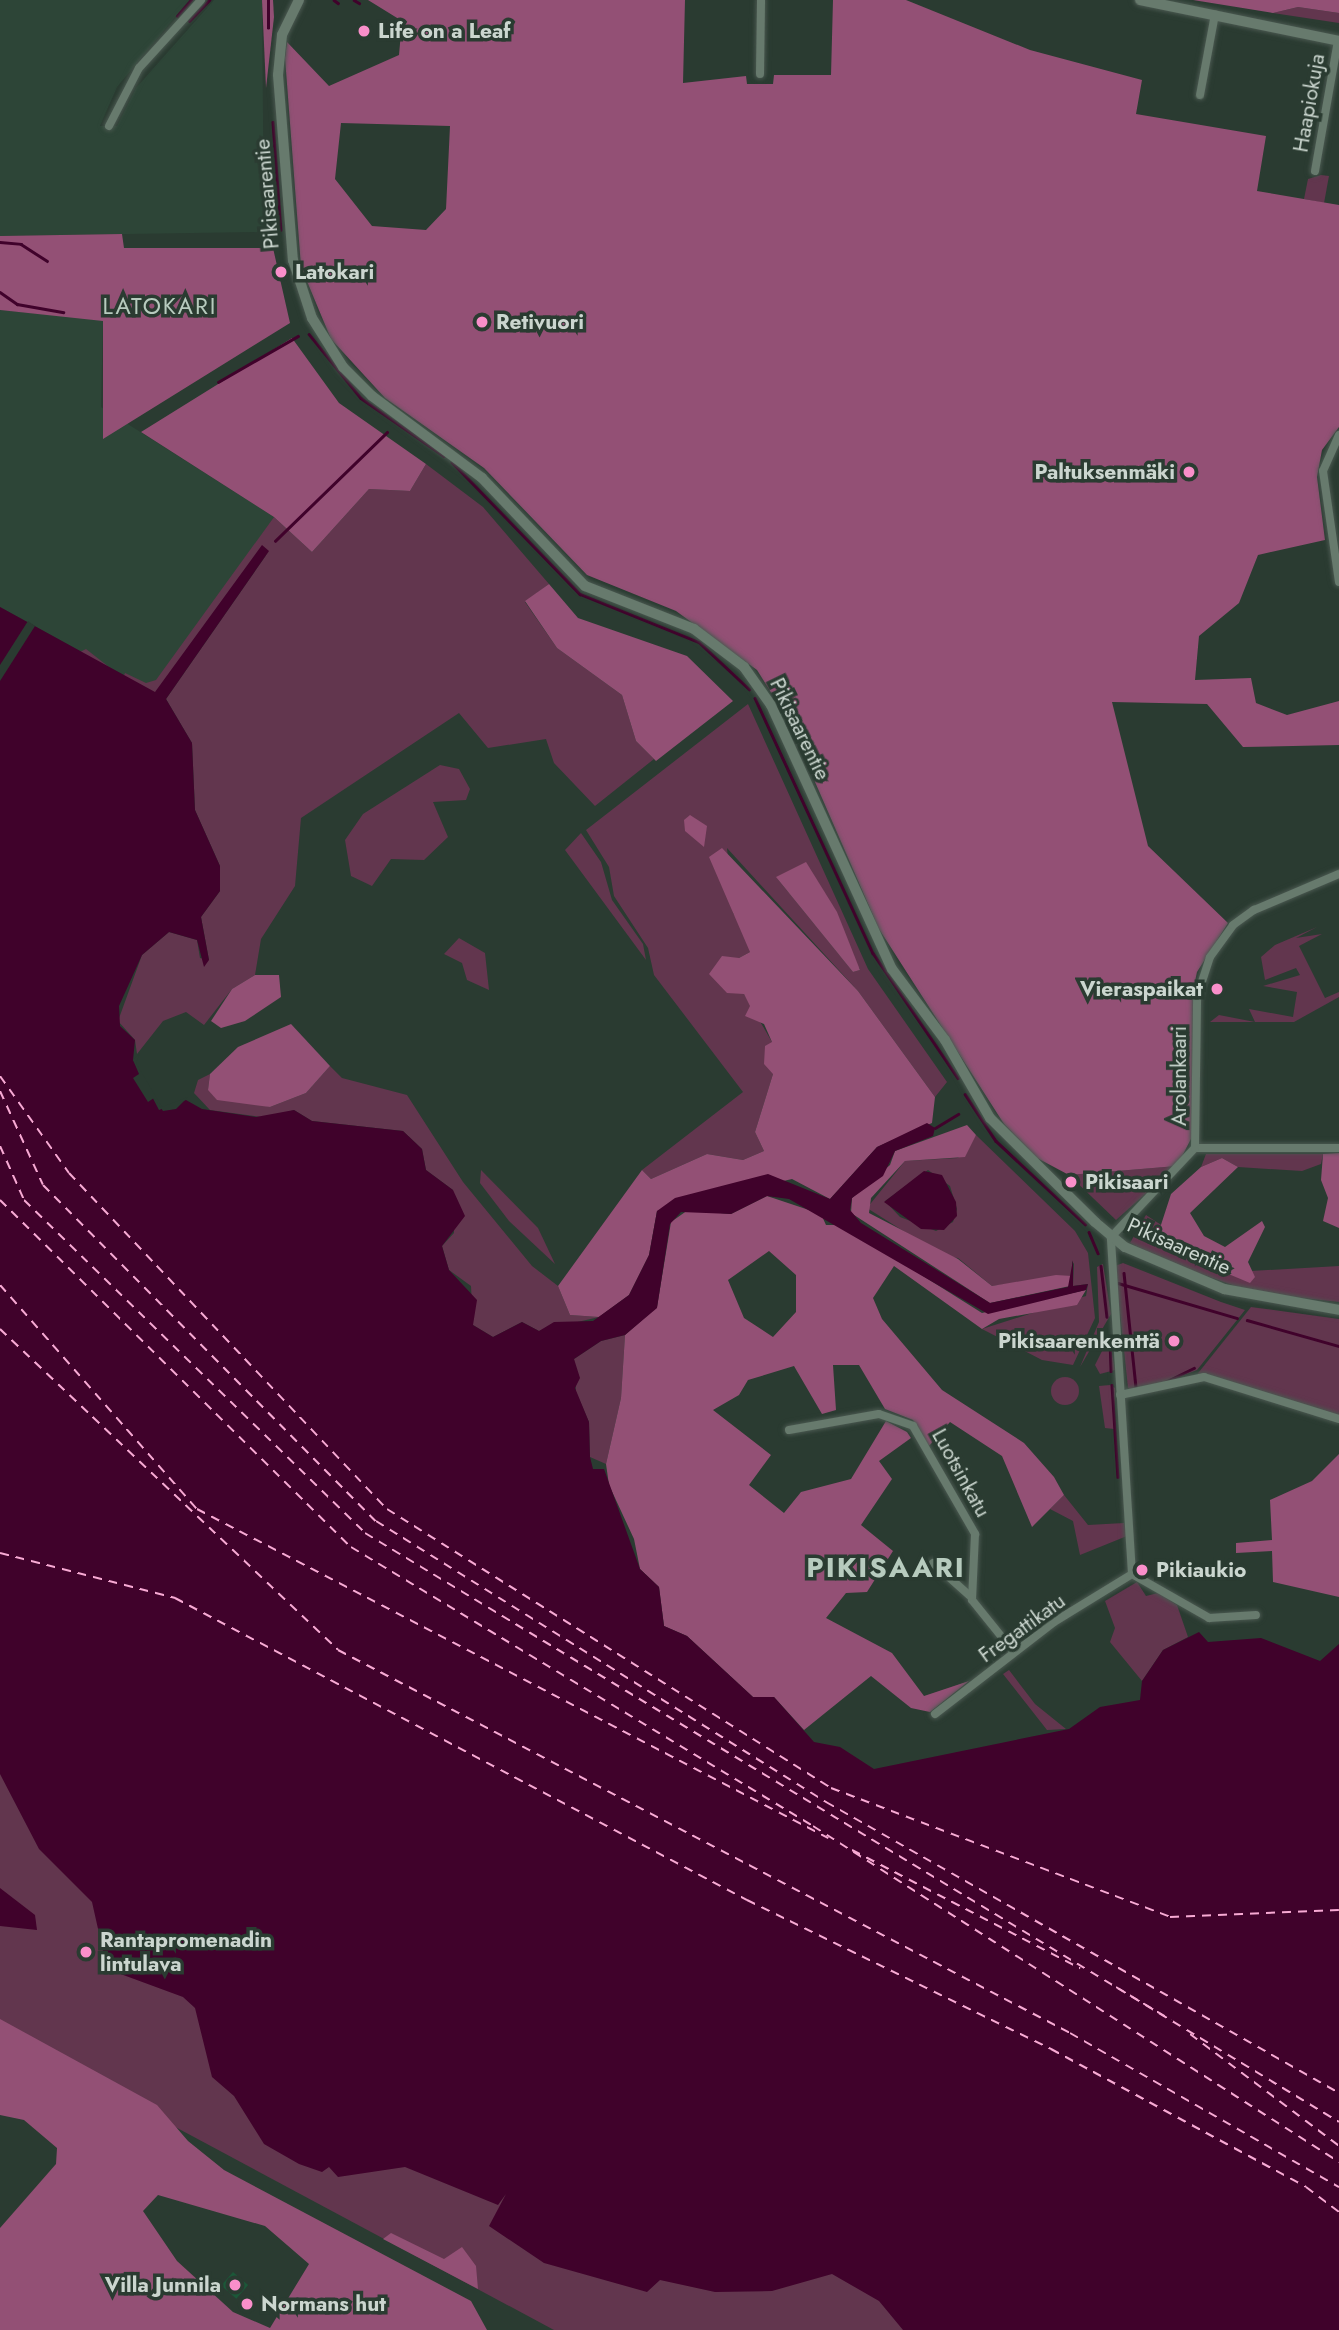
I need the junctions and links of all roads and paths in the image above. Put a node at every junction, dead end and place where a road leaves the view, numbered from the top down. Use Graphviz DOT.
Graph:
graph roads {
  1 [pos="201,0"];
  2 [pos="299,0"];
  3 [pos="761,0"];
  4 [pos="1140,0"];
  5 [pos="1215,14"];
  6 [pos="1338,41"];
  7 [pos="760,74"];
  8 [pos="1200,95"];
  9 [pos="108,126"];
  10 [pos="1315,171"];
  11 [pos="1339,435"];
  12 [pos="1339,582"];
  13 [pos="1339,874"];
  14 [pos="1195,1148"];
  15 [pos="1339,1148"];
  16 [pos="1111,1237"];
  17 [pos="1339,1310"];
  18 [pos="1121,1395"];
  19 [pos="1339,1419"];
  20 [pos="789,1430"];
  21 [pos="933,1563"];
  22 [pos="1132,1574"];
  23 [pos="972,1600"];
  24 [pos="1256,1615"];
  25 [pos="1014,1652"];
  26 [pos="935,1714"];
  1 -- 9 [label="street"];
  2 -- 16 [label="street, Pikisaarentie"];
  3 -- 7 [label="street"];
  4 -- 5 [label="street"];
  5 -- 6 [label="street"];
  5 -- 8 [label="street"];
  6 -- 10 [label="street, Haapiokuja"];
  11 -- 12 [label="street"];
  13 -- 14 [label="street, Arolankaari"];
  14 -- 15 [label="street"];
  14 -- 16 [label="street, Arolankaari"];
  16 -- 17 [label="street, Pikisaarentie"];
  16 -- 18 [label="street"];
  18 -- 19 [label="street"];
  18 -- 22 [label="street"];
  20 -- 23 [label="street, Luotsinkatu"];
  21 -- 23 [label="street"];
  22 -- 24 [label="street"];
  22 -- 25 [label="street, Fregattikatu"];
  23 -- 25 [label="street"];
  25 -- 26 [label="street, Fregattikatu"];
}
